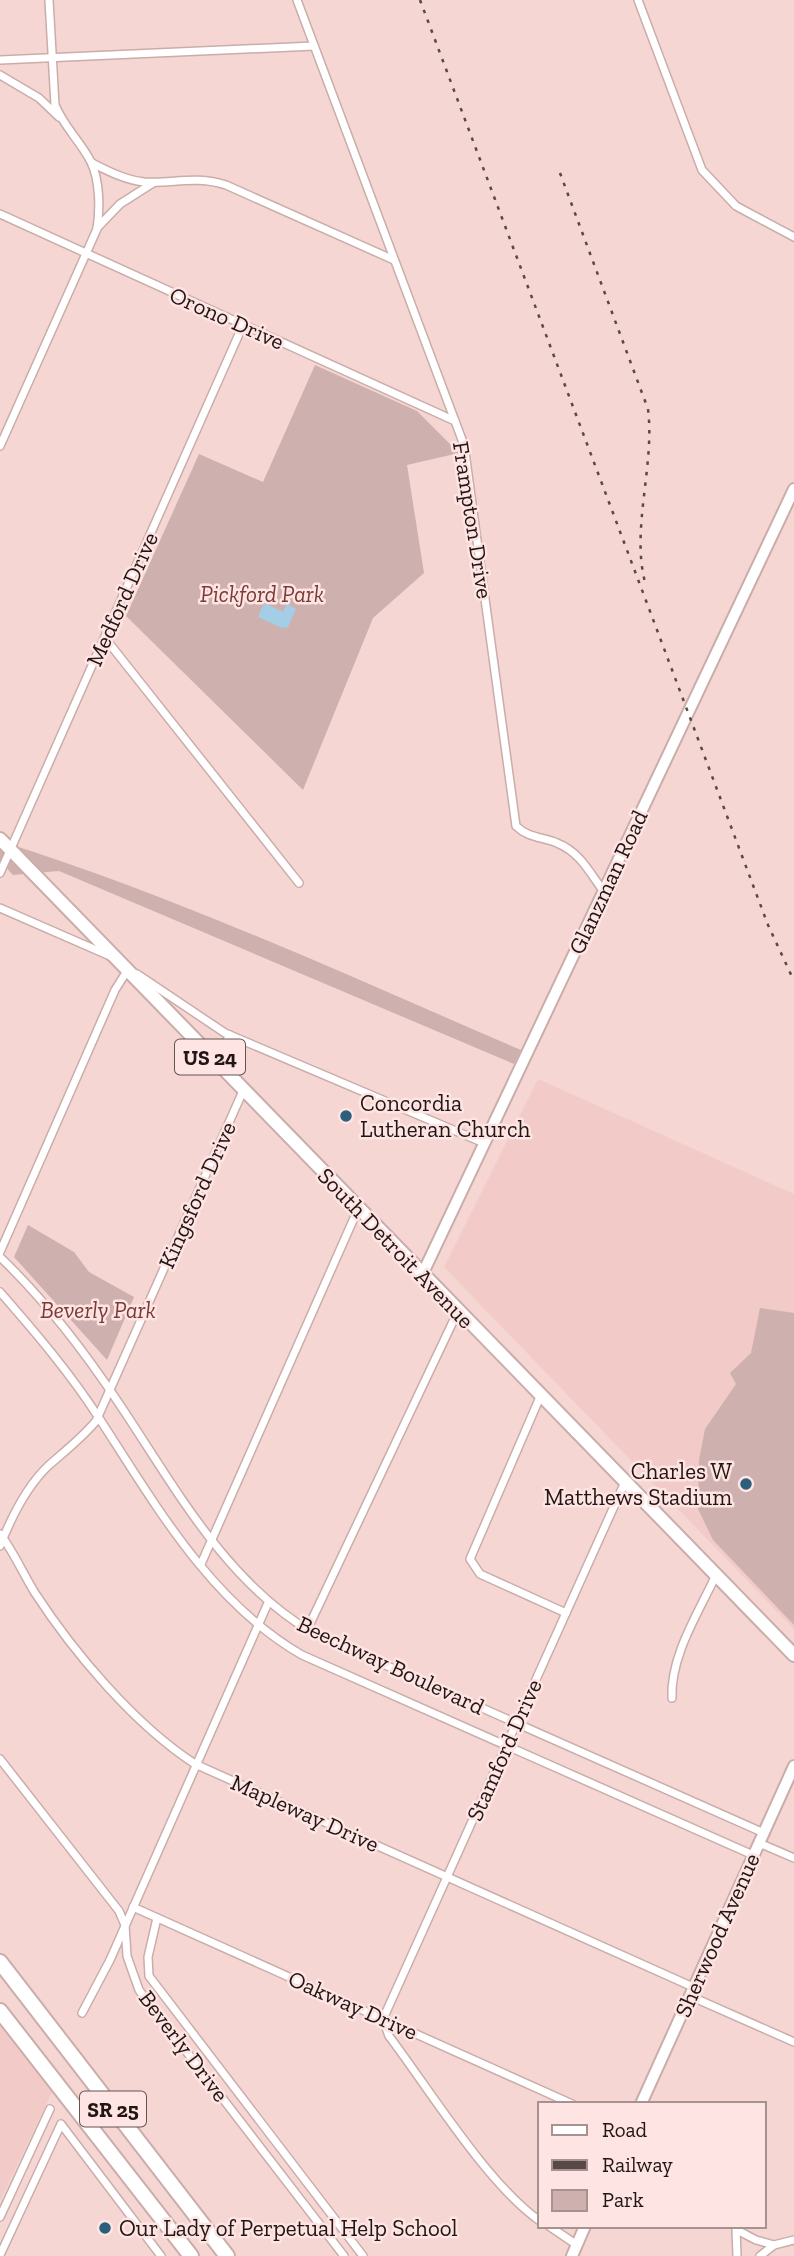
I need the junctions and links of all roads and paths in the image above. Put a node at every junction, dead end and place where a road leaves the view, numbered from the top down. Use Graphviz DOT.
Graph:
graph roads {
  1 [pos="49,0"];
  2 [pos="297,0"];
  3 [pos="638,0"];
  4 [pos="314,46"];
  5 [pos="52,57"];
  6 [pos="0,60"];
  7 [pos="0,75"];
  8 [pos="62,121"];
  9 [pos="92,163"];
  10 [pos="160,180"];
  11 [pos="0,214"];
  12 [pos="97,229"];
  13 [pos="794,237"];
  14 [pos="86,254"];
  15 [pos="394,260"];
  16 [pos="243,325"];
  17 [pos="455,421"];
  18 [pos="0,446"];
  19 [pos="794,489"];
  20 [pos="105,638"];
  21 [pos="0,839"];
  22 [pos="11,850"];
  23 [pos="0,873"];
  24 [pos="299,883"];
  25 [pos="604,892"];
  26 [pos="0,908"];
  27 [pos="116,959"];
  28 [pos="127,971"];
  29 [pos="230,1035"];
  30 [pos="215,1061"];
  31 [pos="243,1091"];
  32 [pos="484,1143"];
  33 [pos="358,1209"];
  34 [pos="0,1252"];
  35 [pos="0,1257"];
  36 [pos="422,1275"];
  37 [pos="0,1292"];
  38 [pos="458,1311"];
  39 [pos="111,1391"];
  40 [pos="540,1397"];
  41 [pos="98,1417"];
  42 [pos="625,1482"];
  43 [pos="1,1539"];
  44 [pos="212,1539"];
  45 [pos="201,1564"];
  46 [pos="716,1575"];
  47 [pos="268,1602"];
  48 [pos="566,1613"];
  49 [pos="258,1626"];
  50 [pos="307,1630"];
  51 [pos="794,1655"];
  52 [pos="672,1698"];
  53 [pos="516,1723"];
  54 [pos="506,1745"];
  55 [pos="0,1759"];
  56 [pos="195,1764"];
  57 [pos="794,1766"];
  58 [pos="761,1838"];
  59 [pos="753,1855"];
  60 [pos="794,1858"];
  61 [pos="447,1876"];
  62 [pos="133,1907"];
  63 [pos="158,1918"];
  64 [pos="125,1925"];
  65 [pos="0,1962"];
  66 [pos="692,1992"];
  67 [pos="0,2011"];
  68 [pos="82,2013"];
  69 [pos="383,2019"];
  70 [pos="794,2042"];
  71 [pos="568,2102"];
  72 [pos="642,2102"];
  73 [pos="50,2109"];
  74 [pos="0,2217"];
  75 [pos="538,2219"];
  76 [pos="552,2228"];
  77 [pos="584,2228"];
  78 [pos="736,2228"];
  79 [pos="794,2241"];
  80 [pos="577,2245"];
  81 [pos="774,2245"];
  82 [pos="0,2255"];
  83 [pos="161,2256"];
  84 [pos="191,2256"];
  85 [pos="227,2256"];
  86 [pos="344,2256"];
  87 [pos="363,2256"];
  88 [pos="572,2256"];
  89 [pos="737,2256"];
  90 [pos="760,2256"];
  1 -- 5 [label="street"];
  2 -- 4 [label="street, Frampton Drive"];
  3 -- 13 [label="street"];
  4 -- 5 [label="street"];
  4 -- 15 [label="street, Frampton Drive"];
  5 -- 6 [label="street"];
  5 -- 8 [label="street"];
  7 -- 8 [label="street"];
  8 -- 9 [label="street"];
  9 -- 10 [label="street"];
  9 -- 12 [label="street"];
  10 -- 12 [label="street"];
  10 -- 15 [label="street"];
  11 -- 14 [label="street, Orono Drive"];
  12 -- 14 [label="street"];
  14 -- 16 [label="street, Orono Drive"];
  14 -- 18 [label="street"];
  15 -- 17 [label="street, Frampton Drive"];
  16 -- 17 [label="street, Orono Drive"];
  16 -- 20 [label="street, Medford Drive"];
  17 -- 25 [label="street, Frampton Drive"];
  19 -- 25 [label="street, Glanzman Road"];
  20 -- 22 [label="street, Medford Drive"];
  20 -- 24 [label="street"];
  21 -- 22 [label="main road, South Detroit Avenue / US 24"];
  22 -- 23 [label="street, Medford Drive"];
  22 -- 27 [label="main road, South Detroit Avenue / US 24"];
  25 -- 32 [label="street, Glanzman Road"];
  26 -- 27 [label="street"];
  27 -- 28 [label="main road, South Detroit Avenue / US 24"];
  27 -- 29 [label="street"];
  28 -- 30 [label="main road, South Detroit Avenue / US 24"];
  28 -- 34 [label="street"];
  29 -- 30 [label="street"];
  29 -- 32 [label="street"];
  30 -- 31 [label="main road, South Detroit Avenue / US 24"];
  31 -- 33 [label="main road, South Detroit Avenue / US 24"];
  31 -- 39 [label="street, Kingsford Drive"];
  32 -- 36 [label="street, Glanzman Road"];
  33 -- 36 [label="main road, South Detroit Avenue / US 24"];
  33 -- 44 [label="street"];
  35 -- 39 [label="street, Beechway Boulevard"];
  36 -- 38 [label="main road, South Detroit Avenue / US 24"];
  37 -- 41 [label="street, Beechway Boulevard"];
  38 -- 40 [label="main road, South Detroit Avenue / US 24"];
  38 -- 50 [label="street"];
  39 -- 41 [label="street, Kingsford Drive"];
  39 -- 44 [label="street, Beechway Boulevard"];
  40 -- 42 [label="main road, South Detroit Avenue / US 24"];
  40 -- 48 [label="street"];
  41 -- 43 [label="street, Kingsford Drive"];
  41 -- 45 [label="street, Beechway Boulevard"];
  42 -- 46 [label="main road, South Detroit Avenue / US 24"];
  42 -- 48 [label="street, Stamford Drive"];
  43 -- 56 [label="street, Mapleway Drive"];
  44 -- 45 [label="street"];
  44 -- 47 [label="street, Beechway Boulevard"];
  45 -- 49 [label="street, Beechway Boulevard"];
  46 -- 51 [label="main road, South Detroit Avenue / US 24"];
  46 -- 52 [label="street"];
  47 -- 49 [label="street"];
  47 -- 50 [label="street, Beechway Boulevard"];
  48 -- 53 [label="street, Stamford Drive"];
  49 -- 54 [label="street, Beechway Boulevard"];
  49 -- 56 [label="street"];
  50 -- 53 [label="street, Beechway Boulevard"];
  53 -- 54 [label="street, Stamford Drive"];
  53 -- 58 [label="street, Beechway Boulevard"];
  54 -- 59 [label="street, Beechway Boulevard"];
  54 -- 61 [label="street, Stamford Drive"];
  55 -- 64 [label="street, Beverly Drive"];
  56 -- 61 [label="street, Mapleway Drive"];
  56 -- 62 [label="street"];
  57 -- 58 [label="street, Sherwood Avenue"];
  58 -- 59 [label="street, Sherwood Avenue"];
  58 -- 60 [label="street, Beechway Boulevard"];
  59 -- 66 [label="street, Sherwood Avenue"];
  61 -- 66 [label="street, Mapleway Drive"];
  61 -- 69 [label="street, Stamford Drive"];
  62 -- 63 [label="street, Oakway Drive"];
  62 -- 64 [label="street"];
  63 -- 69 [label="street, Oakway Drive"];
  63 -- 87 [label="street, Beverly Drive"];
  64 -- 68 [label="street"];
  64 -- 86 [label="street, Beverly Drive"];
  65 -- 85 [label="highway, SR 25"];
  66 -- 70 [label="street, Mapleway Drive"];
  66 -- 72 [label="street, Sherwood Avenue"];
  67 -- 84 [label="highway, SR 25"];
  69 -- 71 [label="street, Oakway Drive"];
  69 -- 75 [label="street"];
  73 -- 74 [label="street"];
  76 -- 80 [label="street"];
  77 -- 80 [label="street"];
  78 -- 81 [label="street"];
  78 -- 89 [label="street"];
  79 -- 81 [label="street"];
  80 -- 88 [label="street"];
  81 -- 90 [label="street"];
  82 -- 83 [label="street"];
}
